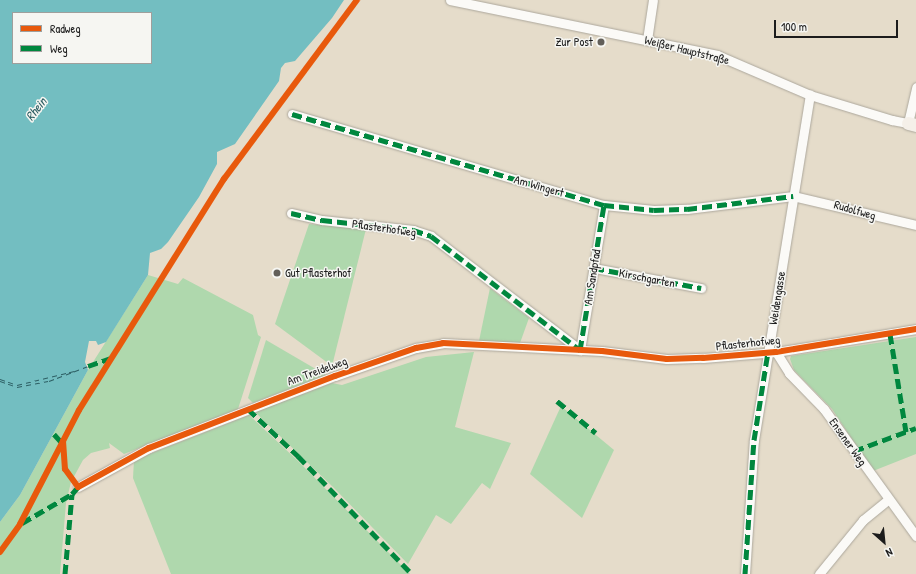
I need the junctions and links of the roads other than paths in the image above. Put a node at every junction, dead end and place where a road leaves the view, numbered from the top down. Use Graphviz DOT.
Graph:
graph roads {
  1 [pos="450,0"];
  2 [pos="653,0"];
  3 [pos="647,40"];
  4 [pos="916,87"];
  5 [pos="810,95"];
  6 [pos="292,114"];
  7 [pos="912,124"];
  8 [pos="793,196"];
  9 [pos="604,205"];
  10 [pos="291,213"];
  11 [pos="916,225"];
  12 [pos="594,268"];
  13 [pos="701,288"];
  14 [pos="916,329"];
  15 [pos="580,350"];
  16 [pos="772,352"];
  17 [pos="78,487"];
  18 [pos="888,500"];
  19 [pos="916,536"];
  20 [pos="745,574"];
  21 [pos="819,574"];
  1 -- 3 [label="street, Weißer Hauptstraße"];
  2 -- 3 [label="street"];
  3 -- 5 [label="street, Weißer Hauptstraße"];
  4 -- 7 [label="street"];
  5 -- 7 [label="street, Weißer Hauptstraße"];
  5 -- 8 [label="street, Weidengasse"];
  6 -- 9 [label="street, Am Wingert"];
  8 -- 9 [label="street, Am Wingert"];
  8 -- 11 [label="street, Rudolfweg"];
  8 -- 16 [label="street, Weidengasse"];
  9 -- 12 [label="street, Am Sandpfad"];
  10 -- 15 [label="street, Pflasterhofweg"];
  12 -- 13 [label="street, Kirschgarten"];
  12 -- 15 [label="street, Am Sandpfad"];
  14 -- 16 [label="street, Pflasterhofweg"];
  15 -- 16 [label="street, Pflasterhofweg"];
  15 -- 17 [label="street, Am Treidelweg"];
  16 -- 18 [label="street, Ensener Weg"];
  16 -- 20 [label="street, Weidengasse"];
  18 -- 19 [label="street, Ensener Weg"];
  18 -- 21 [label="street"];
}
